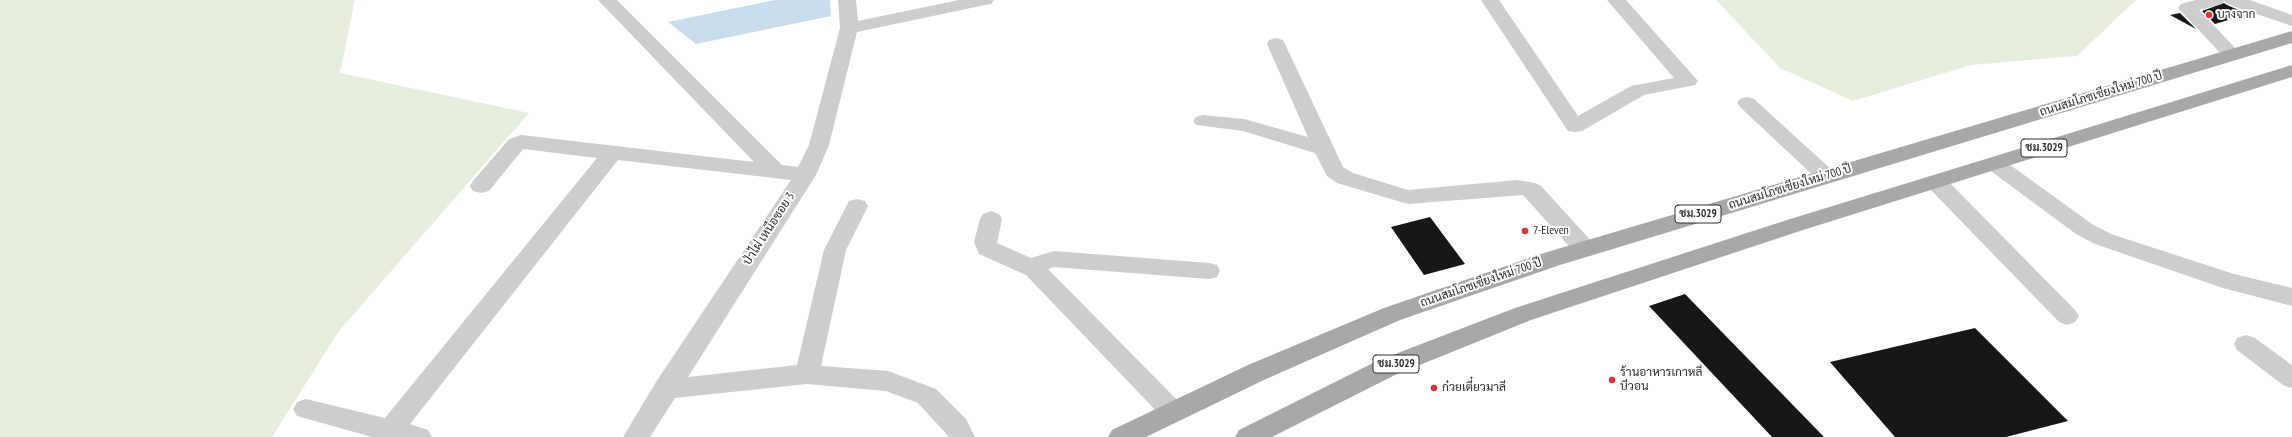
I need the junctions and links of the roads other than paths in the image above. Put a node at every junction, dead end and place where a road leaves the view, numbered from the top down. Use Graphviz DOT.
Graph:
graph roads {
  1 [pos="607,0"];
  2 [pos="847,0"];
  3 [pos="985,0"];
  4 [pos="1490,0"];
  5 [pos="1616,0"];
  6 [pos="2216,0"];
  7 [pos="2232,0"];
  8 [pos="2292,22"];
  9 [pos="849,28"];
  10 [pos="2292,37"];
  11 [pos="1276,44"];
  12 [pos="2232,54"];
  13 [pos="2292,72"];
  14 [pos="1747,103"];
  15 [pos="1203,121"];
  16 [pos="1323,148"];
  17 [pos="612,153"];
  18 [pos="2002,161"];
  19 [pos="775,171"];
  20 [pos="805,174"];
  21 [pos="1826,176"];
  22 [pos="1936,182"];
  23 [pos="482,186"];
  24 [pos="857,206"];
  25 [pos="991,219"];
  26 [pos="1585,249"];
  27 [pos="1034,269"];
  28 [pos="1209,271"];
  29 [pos="2292,283"];
  30 [pos="2292,297"];
  31 [pos="2067,316"];
  32 [pos="2246,344"];
  33 [pos="807,374"];
  34 [pos="2292,378"];
  35 [pos="665,389"];
  36 [pos="306,409"];
  37 [pos="1173,412"];
  38 [pos="387,433"];
  39 [pos="419,437"];
  40 [pos="636,437"];
  41 [pos="962,437"];
  42 [pos="1121,437"];
  43 [pos="1248,437"];
  1 -- 19 [label="street"];
  2 -- 9 [label="street, ป่าไผ่ เหนือซอย 3"];
  3 -- 9 [label="street"];
  4 -- 5 [label="street"];
  6 -- 12 [label="street"];
  7 -- 8 [label="street"];
  9 -- 20 [label="street, ป่าไผ่ เหนือซอย 3"];
  10 -- 12 [label="main road, ถนนสมโภชเชียงใหม่ 700 ปี / ชม.3029"];
  11 -- 16 [label="street"];
  12 -- 21 [label="main road, ถนนสมโภชเชียงใหม่ 700 ปี / ชม.3029"];
  13 -- 18 [label="main road, ชม.3029"];
  14 -- 21 [label="street"];
  15 -- 16 [label="street"];
  16 -- 26 [label="street"];
  17 -- 19 [label="street"];
  17 -- 23 [label="street"];
  17 -- 38 [label="street"];
  18 -- 22 [label="main road, ชม.3029"];
  18 -- 29 [label="street"];
  18 -- 30 [label="street"];
  19 -- 20 [label="street"];
  20 -- 35 [label="street, ป่าไผ่ เหนือซอย 3"];
  21 -- 26 [label="main road, ถนนสมโภชเชียงใหม่ 700 ปี / ชม.3029"];
  22 -- 31 [label="street"];
  22 -- 43 [label="main road, ชม.3029"];
  24 -- 33 [label="street"];
  25 -- 27 [label="street"];
  26 -- 37 [label="main road, ถนนสมโภชเชียงใหม่ 700 ปี / ชม.3029"];
  27 -- 28 [label="street"];
  27 -- 37 [label="street"];
  32 -- 34 [label="street"];
  33 -- 35 [label="street"];
  33 -- 41 [label="street"];
  35 -- 40 [label="street, ป่าไผ่ เหนือซอย 3"];
  36 -- 38 [label="street"];
  37 -- 42 [label="main road, ถนนสมโภชเชียงใหม่ 700 ปี / ชม.3029"];
  38 -- 39 [label="street"];
}
